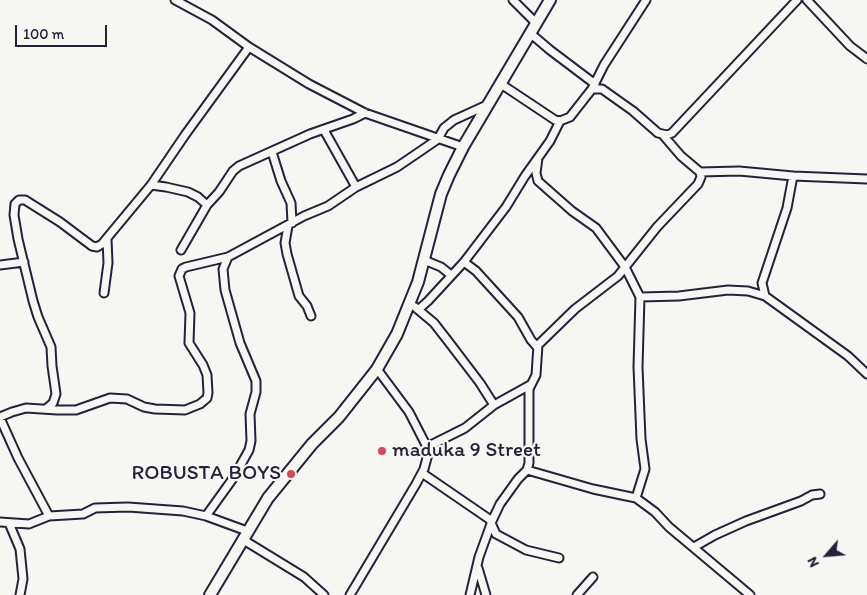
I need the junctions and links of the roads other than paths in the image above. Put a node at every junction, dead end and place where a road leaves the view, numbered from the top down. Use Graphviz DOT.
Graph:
graph roads {
  1 [pos="176,0"];
  2 [pos="512,0"];
  3 [pos="550,0"];
  4 [pos="646,0"];
  5 [pos="797,0"];
  6 [pos="807,0"];
  7 [pos="536,22"];
  8 [pos="530,33"];
  9 [pos="249,47"];
  10 [pos="867,59"];
  11 [pos="501,84"];
  12 [pos="593,87"];
  13 [pos="488,104"];
  14 [pos="365,113"];
  15 [pos="560,121"];
  16 [pos="324,130"];
  17 [pos="663,135"];
  18 [pos="438,139"];
  19 [pos="463,147"];
  20 [pos="272,152"];
  21 [pos="538,158"];
  22 [pos="700,172"];
  23 [pos="792,176"];
  24 [pos="867,180"];
  25 [pos="152,185"];
  26 [pos="356,187"];
  27 [pos="207,205"];
  28 [pos="290,225"];
  29 [pos="107,238"];
  30 [pos="181,250"];
  31 [pos="228,257"];
  32 [pos="424,260"];
  33 [pos="24,262"];
  34 [pos="464,262"];
  35 [pos="0,266"];
  36 [pos="625,267"];
  37 [pos="451,275"];
  38 [pos="762,284"];
  39 [pos="104,292"];
  40 [pos="752,292"];
  41 [pos="765,296"];
  42 [pos="640,297"];
  43 [pos="414,306"];
  44 [pos="311,316"];
  45 [pos="537,348"];
  46 [pos="377,370"];
  47 [pos="867,374"];
  48 [pos="530,385"];
  49 [pos="494,406"];
  50 [pos="46,409"];
  51 [pos="0,418"];
  52 [pos="427,447"];
  53 [pos="527,470"];
  54 [pos="422,473"];
  55 [pos="820,494"];
  56 [pos="636,498"];
  57 [pos="49,516"];
  58 [pos="206,516"];
  59 [pos="0,522"];
  60 [pos="491,522"];
  61 [pos="9,523"];
  62 [pos="245,535"];
  63 [pos="694,547"];
  64 [pos="559,558"];
  65 [pos="477,566"];
  66 [pos="593,577"];
  67 [pos="20,595"];
  68 [pos="210,595"];
  69 [pos="324,595"];
  70 [pos="350,595"];
  71 [pos="470,595"];
  72 [pos="486,595"];
  73 [pos="577,595"];
  74 [pos="750,595"];
  1 -- 9 [label="street"];
  2 -- 7 [label="street"];
  3 -- 7 [label="main road"];
  4 -- 12 [label="street"];
  5 -- 17 [label="street"];
  6 -- 10 [label="street"];
  7 -- 8 [label="main road"];
  8 -- 11 [label="main road"];
  8 -- 12 [label="street"];
  9 -- 14 [label="street"];
  9 -- 25 [label="street"];
  11 -- 13 [label="main road"];
  11 -- 15 [label="street"];
  12 -- 15 [label="street"];
  12 -- 17 [label="street"];
  13 -- 18 [label="street"];
  13 -- 19 [label="main road"];
  14 -- 16 [label="street"];
  14 -- 18 [label="street"];
  15 -- 21 [label="street"];
  16 -- 20 [label="street"];
  16 -- 26 [label="street"];
  17 -- 22 [label="street"];
  18 -- 19 [label="street"];
  18 -- 26 [label="street"];
  19 -- 32 [label="main road"];
  20 -- 27 [label="street"];
  20 -- 28 [label="street"];
  21 -- 34 [label="street"];
  21 -- 36 [label="street"];
  22 -- 23 [label="street"];
  22 -- 36 [label="street"];
  23 -- 24 [label="street"];
  23 -- 38 [label="street"];
  25 -- 27 [label="street"];
  25 -- 29 [label="street"];
  26 -- 28 [label="street"];
  27 -- 30 [label="street"];
  28 -- 31 [label="street"];
  28 -- 44 [label="street"];
  29 -- 33 [label="street"];
  29 -- 39 [label="street"];
  31 -- 50 [label="street"];
  31 -- 58 [label="street"];
  32 -- 37 [label="street"];
  32 -- 43 [label="main road"];
  33 -- 35 [label="street"];
  33 -- 50 [label="street"];
  34 -- 37 [label="street"];
  34 -- 45 [label="street"];
  36 -- 42 [label="street"];
  36 -- 45 [label="street"];
  37 -- 43 [label="street"];
  38 -- 40 [label="street"];
  38 -- 41 [label="street"];
  40 -- 41 [label="street"];
  40 -- 42 [label="street"];
  41 -- 47 [label="street"];
  42 -- 56 [label="street"];
  43 -- 46 [label="main road"];
  43 -- 49 [label="street"];
  45 -- 48 [label="street"];
  46 -- 52 [label="street"];
  46 -- 62 [label="main road"];
  48 -- 49 [label="street"];
  48 -- 53 [label="street"];
  49 -- 52 [label="street"];
  50 -- 51 [label="street"];
  51 -- 57 [label="street"];
  52 -- 54 [label="street"];
  53 -- 56 [label="street"];
  53 -- 60 [label="street"];
  54 -- 60 [label="street"];
  54 -- 70 [label="street"];
  55 -- 63 [label="street"];
  56 -- 63 [label="street"];
  57 -- 58 [label="street"];
  57 -- 61 [label="street"];
  58 -- 62 [label="street"];
  59 -- 61 [label="street"];
  60 -- 64 [label="street"];
  60 -- 65 [label="street"];
  61 -- 67 [label="street"];
  62 -- 68 [label="main road"];
  62 -- 69 [label="street"];
  63 -- 74 [label="street"];
  65 -- 71 [label="street"];
  65 -- 72 [label="street"];
  66 -- 73 [label="street"];
}
